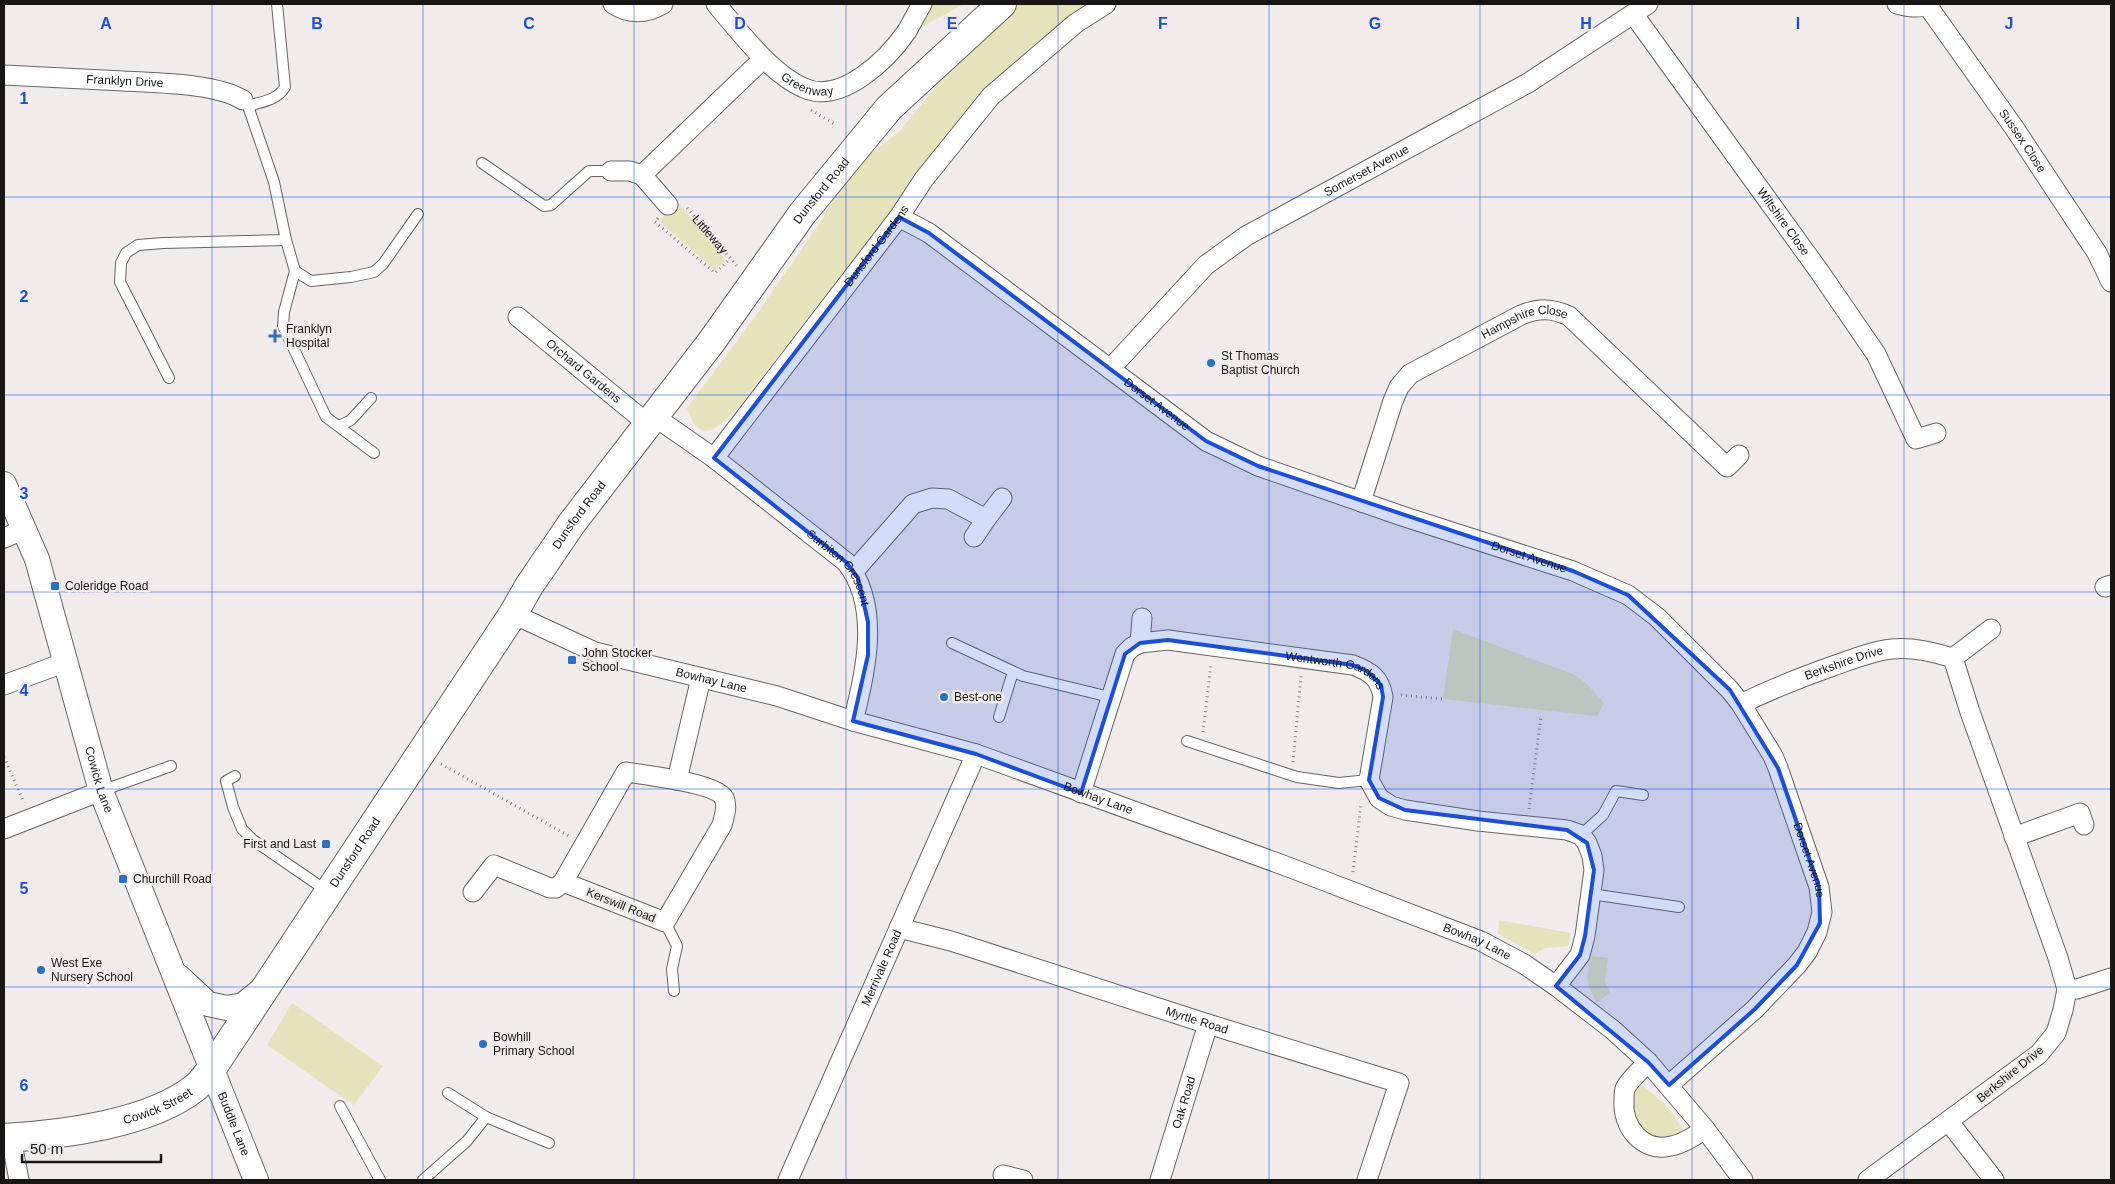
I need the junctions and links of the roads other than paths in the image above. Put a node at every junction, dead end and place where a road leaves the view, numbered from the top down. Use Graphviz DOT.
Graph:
graph roads {
  1 [pos="277,4"];
  2 [pos="614,4"];
  3 [pos="663,4"];
  4 [pos="716,4"];
  5 [pos="922,4"];
  6 [pos="1002,4"];
  7 [pos="1106,4"];
  8 [pos="1897,4"];
  9 [pos="1929,4"];
  10 [pos="1641,9"];
  11 [pos="763,59"];
  12 [pos="4,75"];
  13 [pos="246,103"];
  14 [pos="482,163"];
  15 [pos="611,171"];
  16 [pos="642,176"];
  17 [pos="668,205"];
  18 [pos="418,214"];
  19 [pos="899,217"];
  20 [pos="286,240"];
  21 [pos="295,271"];
  22 [pos="2111,282"];
  23 [pos="518,317"];
  24 [pos="1110,369"];
  25 [pos="169,378"];
  26 [pos="371,398"];
  27 [pos="652,422"];
  28 [pos="339,426"];
  29 [pos="1936,433"];
  30 [pos="374,453"];
  31 [pos="714,458"];
  32 [pos="1728,466"];
  33 [pos="4,484"];
  34 [pos="1002,498"];
  35 [pos="1361,502"];
  36 [pos="986,519"];
  37 [pos="14,533"];
  38 [pos="974,537"];
  39 [pos="854,571"];
  40 [pos="513,614"];
  41 [pos="1142,618"];
  42 [pos="1991,629"];
  43 [pos="952,643"];
  44 [pos="1140,643"];
  45 [pos="1953,658"];
  46 [pos="66,662"];
  47 [pos="1014,672"];
  48 [pos="701,678"];
  49 [pos="4,685"];
  50 [pos="1110,697"];
  51 [pos="1741,704"];
  52 [pos="999,717"];
  53 [pos="853,721"];
  54 [pos="1187,741"];
  55 [pos="976,754"];
  56 [pos="171,766"];
  57 [pos="235,776"];
  58 [pos="677,780"];
  59 [pos="1367,781"];
  60 [pos="101,791"];
  61 [pos="1081,794"];
  62 [pos="1643,795"];
  63 [pos="2080,811"];
  64 [pos="4,829"];
  65 [pos="1581,836"];
  66 [pos="2014,837"];
  67 [pos="563,882"];
  68 [pos="329,892"];
  69 [pos="473,892"];
  70 [pos="1591,894"];
  71 [pos="1679,907"];
  72 [pos="665,922"];
  73 [pos="899,928"];
  74 [pos="172,970"];
  75 [pos="2111,978"];
  76 [pos="1556,986"];
  77 [pos="265,987"];
  78 [pos="2066,989"];
  79 [pos="674,991"];
  80 [pos="1208,1024"];
  81 [pos="1648,1062"];
  82 [pos="211,1070"];
  83 [pos="1669,1085"];
  84 [pos="448,1094"];
  85 [pos="340,1106"];
  86 [pos="486,1117"];
  87 [pos="1948,1122"];
  88 [pos="1705,1129"];
  89 [pos="7,1138"];
  90 [pos="549,1143"];
  91 [pos="1003,1175"];
  92 [pos="19,1180"];
  93 [pos="256,1180"];
  94 [pos="380,1180"];
  95 [pos="423,1180"];
  96 [pos="788,1180"];
  97 [pos="1023,1180"];
  98 [pos="1160,1180"];
  99 [pos="1367,1180"];
  100 [pos="1743,1180"];
  101 [pos="1868,1180"];
  102 [pos="1994,1180"];
  1 -- 13 [label="lane"];
  2 -- 3 [label="street"];
  4 -- 11 [label="street, Greenway"];
  5 -- 11 [label="street, Greenway"];
  6 -- 27 [label="main road, Dunsford Road"];
  7 -- 19 [label="street, Dunsford Gardens"];
  8 -- 9 [label="street"];
  9 -- 22 [label="street, Sussex Close"];
  10 -- 24 [label="street, Somerset Avenue"];
  10 -- 29 [label="street, Wiltshire Close"];
  11 -- 16 [label="street"];
  12 -- 13 [label="street, Franklyn Drive"];
  13 -- 20 [label="lane"];
  14 -- 15 [label="lane"];
  15 -- 16 [label="street"];
  16 -- 17 [label="street"];
  18 -- 21 [label="lane"];
  19 -- 24 [label="street, Dorset Avenue"];
  19 -- 31 [label="street, Dunsford Gardens"];
  20 -- 21 [label="lane"];
  20 -- 25 [label="lane"];
  21 -- 28 [label="lane"];
  23 -- 27 [label="street, Orchard Gardens"];
  24 -- 35 [label="street, Dorset Avenue"];
  26 -- 28 [label="lane"];
  27 -- 31 [label="street"];
  27 -- 40 [label="main road, Dunsford Road"];
  28 -- 30 [label="lane"];
  31 -- 39 [label="street, Surbiton Crescent"];
  32 -- 35 [label="street, Hampshire Close"];
  33 -- 37 [label="street, Cowick Lane"];
  34 -- 36 [label="street"];
  35 -- 51 [label="street, Dorset Avenue"];
  36 -- 38 [label="street"];
  36 -- 39 [label="street"];
  37 -- 46 [label="street, Cowick Lane"];
  39 -- 53 [label="street, Surbiton Crescent"];
  40 -- 48 [label="street, Bowhay Lane"];
  40 -- 68 [label="main road, Dunsford Road"];
  41 -- 44 [label="street"];
  42 -- 45 [label="street"];
  43 -- 47 [label="lane"];
  44 -- 50 [label="street"];
  44 -- 59 [label="street, Wentworth Gardens"];
  45 -- 51 [label="street, Berkshire Drive"];
  45 -- 66 [label="street, Berkshire Drive"];
  46 -- 49 [label="street"];
  46 -- 60 [label="street, Cowick Lane"];
  47 -- 50 [label="lane"];
  47 -- 52 [label="lane"];
  48 -- 53 [label="street, Bowhay Lane"];
  48 -- 58 [label="street"];
  50 -- 61 [label="street"];
  51 -- 83 [label="street, Dorset Avenue"];
  53 -- 55 [label="street, Bowhay Lane"];
  54 -- 59 [label="lane"];
  55 -- 61 [label="street, Bowhay Lane"];
  55 -- 73 [label="street, Merrivale Road"];
  56 -- 60 [label="lane"];
  57 -- 68 [label="lane"];
  58 -- 67 [label="street, Kerswill Road"];
  58 -- 72 [label="street, Kerswill Road"];
  59 -- 65 [label="street"];
  60 -- 64 [label="street"];
  60 -- 74 [label="street, Cowick Lane"];
  61 -- 76 [label="street, Bowhay Lane"];
  62 -- 65 [label="lane"];
  63 -- 66 [label="street"];
  65 -- 70 [label="street"];
  66 -- 78 [label="street, Berkshire Drive"];
  67 -- 69 [label="street"];
  67 -- 72 [label="street, Kerswill Road"];
  68 -- 77 [label="main road, Dunsford Road"];
  70 -- 71 [label="lane"];
  70 -- 76 [label="street"];
  72 -- 79 [label="lane"];
  73 -- 80 [label="street, Myrtle Road"];
  73 -- 96 [label="street, Merrivale Road"];
  74 -- 77 [label="street"];
  74 -- 82 [label="street, Cowick Lane"];
  75 -- 78 [label="street"];
  76 -- 81 [label="street, Bowhay Lane"];
  77 -- 82 [label="main road, Dunsford Road"];
  78 -- 87 [label="street, Berkshire Drive"];
  80 -- 98 [label="street, Oak Road"];
  80 -- 99 [label="street, Myrtle Road"];
  81 -- 83 [label="street, Bowhay Lane"];
  81 -- 88 [label="street"];
  82 -- 89 [label="main road, Cowick Street"];
  82 -- 93 [label="street, Buddle Lane"];
  83 -- 88 [label="street, Bowhay Lane"];
  84 -- 86 [label="lane"];
  85 -- 94 [label="lane"];
  86 -- 90 [label="lane"];
  86 -- 95 [label="lane"];
  87 -- 101 [label="street, Berkshire Drive"];
  87 -- 102 [label="street"];
  88 -- 100 [label="street, Bowhay Lane"];
  89 -- 92 [label="street"];
  91 -- 97 [label="street"];
}
